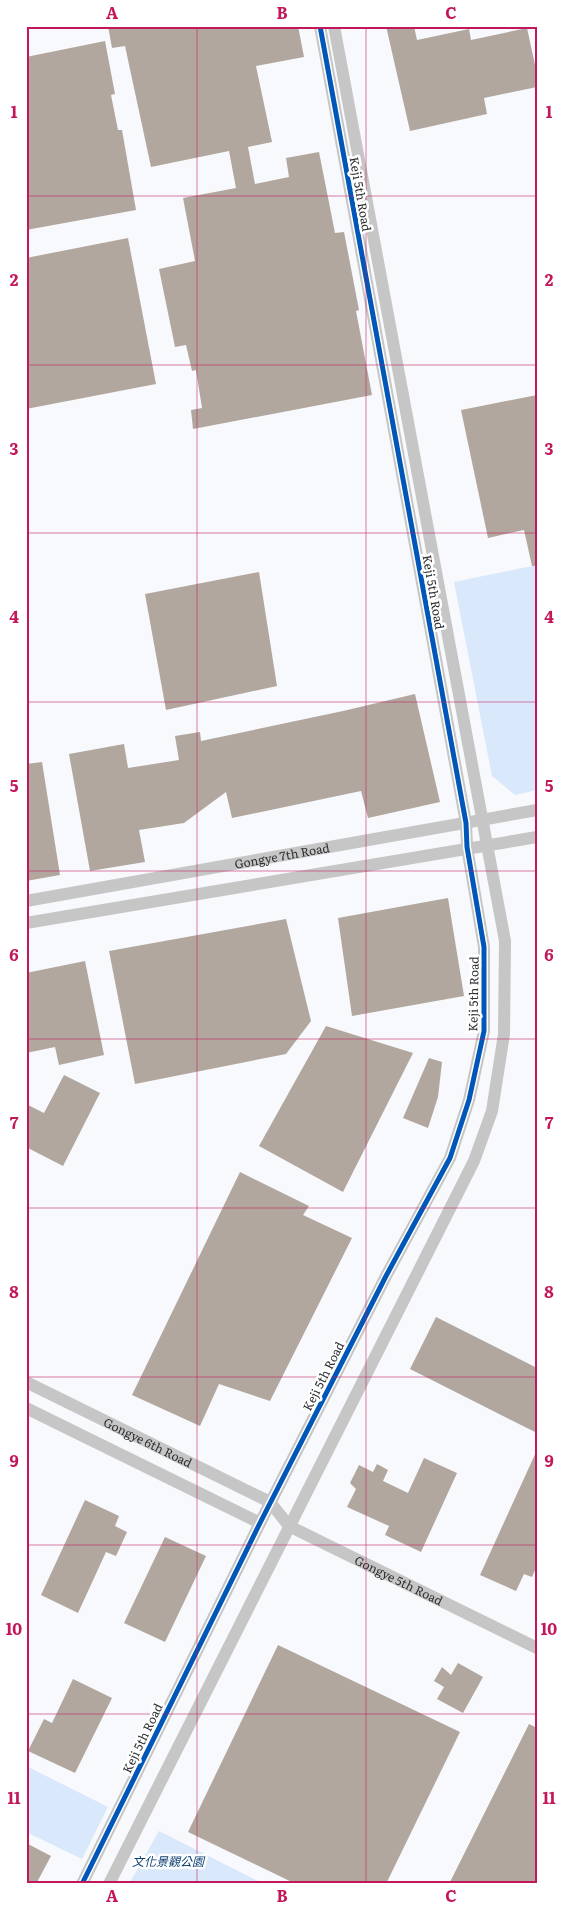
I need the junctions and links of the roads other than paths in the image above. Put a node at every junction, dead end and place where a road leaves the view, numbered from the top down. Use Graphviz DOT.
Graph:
graph roads {
  1 [pos="320,26"];
  2 [pos="334,26"];
  3 [pos="537,810"];
  4 [pos="482,819"];
  5 [pos="466,823"];
  6 [pos="537,837"];
  7 [pos="487,846"];
  8 [pos="467,847"];
  9 [pos="26,901"];
  10 [pos="26,923"];
  11 [pos="26,1382"];
  12 [pos="26,1408"];
  13 [pos="270,1502"];
  14 [pos="260,1523"];
  15 [pos="289,1526"];
  16 [pos="537,1648"];
  17 [pos="82,1884"];
  18 [pos="109,1884"];
  1 -- 5 [label="street, Keji 5th Road"];
  2 -- 4 [label="street, Keji 5th Road"];
  3 -- 4 [label="street, Gongye 7th Road"];
  4 -- 5 [label="street, Gongye 7th Road"];
  4 -- 7 [label="street, Keji 5th Road"];
  5 -- 8 [label="street, Keji 5th Road"];
  5 -- 9 [label="street, Gongye 7th Road"];
  6 -- 7 [label="street, Gongye 7th Road"];
  7 -- 8 [label="street, Gongye 7th Road"];
  7 -- 15 [label="street, Keji 5th Road"];
  8 -- 10 [label="street, Gongye 7th Road"];
  8 -- 13 [label="street, Keji 5th Road"];
  11 -- 13 [label="street, Gongye 6th Road"];
  12 -- 14 [label="street, Gongye 6th Road"];
  13 -- 14 [label="street, Keji 5th Road"];
  13 -- 15 [label="street, Gongye 5th Road"];
  14 -- 17 [label="street, Keji 5th Road"];
  15 -- 16 [label="street, Gongye 5th Road"];
  15 -- 18 [label="street, Keji 5th Road"];
}
